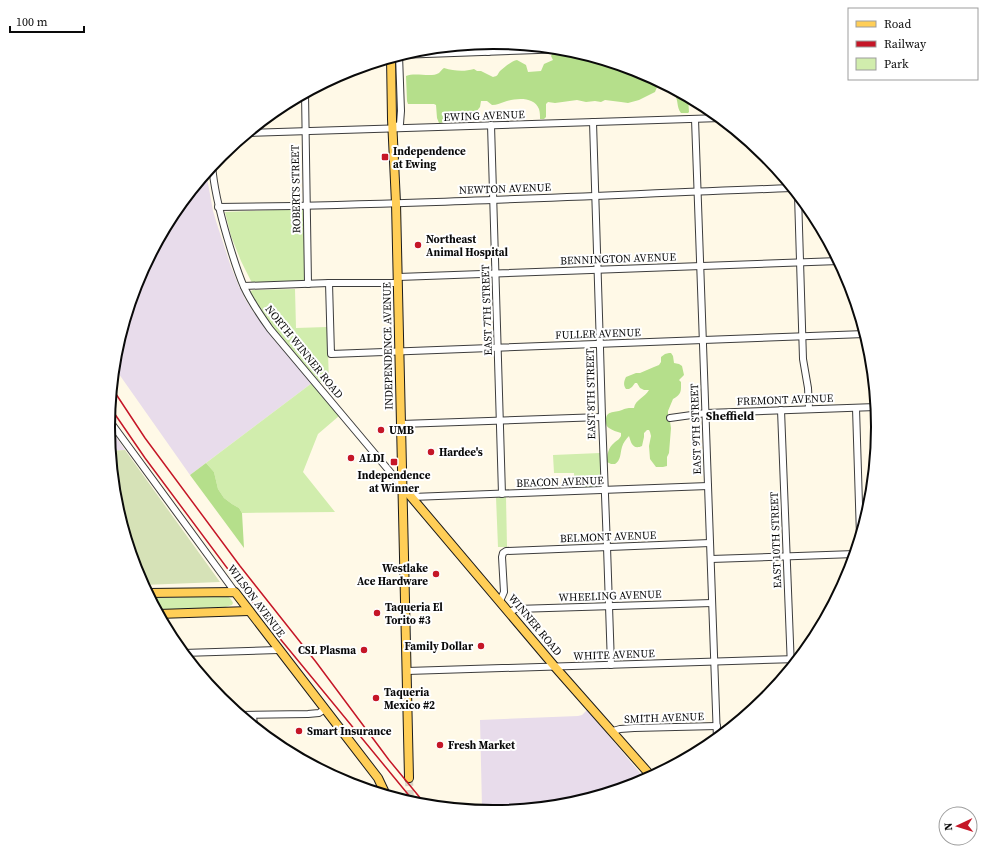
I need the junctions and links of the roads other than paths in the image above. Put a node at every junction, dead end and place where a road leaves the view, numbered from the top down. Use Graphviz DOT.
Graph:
graph roads {
  1 [pos="525,51"];
  2 [pos="488,52"];
  3 [pos="432,54"];
  4 [pos="398,61"];
  5 [pos="391,63"];
  6 [pos="305,99"];
  7 [pos="711,119"];
  8 [pos="695,120"];
  9 [pos="593,122"];
  10 [pos="491,125"];
  11 [pos="392,129"];
  12 [pos="305,131"];
  13 [pos="256,133"];
  14 [pos="213,174"];
  15 [pos="786,188"];
  16 [pos="698,191"];
  17 [pos="595,196"];
  18 [pos="493,199"];
  19 [pos="396,203"];
  20 [pos="798,205"];
  21 [pos="307,206"];
  22 [pos="218,207"];
  23 [pos="833,262"];
  24 [pos="800,263"];
  25 [pos="700,266"];
  26 [pos="598,270"];
  27 [pos="496,273"];
  28 [pos="398,280"];
  29 [pos="329,283"];
  30 [pos="308,284"];
  31 [pos="244,286"];
  32 [pos="859,334"];
  33 [pos="802,337"];
  34 [pos="703,340"];
  35 [pos="600,344"];
  36 [pos="498,348"];
  37 [pos="400,352"];
  38 [pos="870,407"];
  39 [pos="856,408"];
  40 [pos="809,409"];
  41 [pos="781,410"];
  42 [pos="706,413"];
  43 [pos="602,417"];
  44 [pos="670,418"];
  45 [pos="500,421"];
  46 [pos="401,424"];
  47 [pos="115,428"];
  48 [pos="402,486"];
  49 [pos="708,486"];
  50 [pos="604,490"];
  51 [pos="502,494"];
  52 [pos="412,497"];
  53 [pos="859,519"];
  54 [pos="710,543"];
  55 [pos="607,547"];
  56 [pos="849,554"];
  57 [pos="786,556"];
  58 [pos="711,559"];
  59 [pos="234,592"];
  60 [pos="154,594"];
  61 [pos="500,601"];
  62 [pos="712,603"];
  63 [pos="609,606"];
  64 [pos="248,611"];
  65 [pos="509,612"];
  66 [pos="165,614"];
  67 [pos="278,650"];
  68 [pos="190,653"];
  69 [pos="790,659"];
  70 [pos="715,662"];
  71 [pos="611,665"];
  72 [pos="556,667"];
  73 [pos="407,671"];
  74 [pos="325,709"];
  75 [pos="249,715"];
  76 [pos="253,715"];
  77 [pos="253,719"];
  78 [pos="717,726"];
  79 [pos="613,731"];
  80 [pos="717,731"];
  81 [pos="648,771"];
  82 [pos="409,778"];
  83 [pos="384,789"];
  1 -- 2 [label="street"];
  2 -- 3 [label="street"];
  4 -- 11 [label="street"];
  5 -- 11 [label="main road, INDEPENDENCE AVENUE"];
  6 -- 12 [label="street, ROBERTS STREET"];
  7 -- 8 [label="street, EWING AVENUE"];
  8 -- 9 [label="street, EWING AVENUE"];
  8 -- 16 [label="street, EAST 9TH STREET"];
  9 -- 10 [label="street, EWING AVENUE"];
  9 -- 17 [label="street, EAST 8TH STREET"];
  10 -- 11 [label="street, EWING AVENUE"];
  10 -- 18 [label="street, EAST 7TH STREET"];
  11 -- 12 [label="street, EWING AVENUE"];
  11 -- 19 [label="main road, INDEPENDENCE AVENUE"];
  12 -- 13 [label="street, EWING AVENUE"];
  12 -- 21 [label="street, ROBERTS STREET"];
  14 -- 22 [label="street, NORTH WINNER ROAD"];
  15 -- 16 [label="street, NEWTON AVENUE"];
  16 -- 17 [label="street, NEWTON AVENUE"];
  16 -- 25 [label="street, EAST 9TH STREET"];
  17 -- 18 [label="street, NEWTON AVENUE"];
  17 -- 26 [label="street, EAST 8TH STREET"];
  18 -- 19 [label="street, NEWTON AVENUE"];
  18 -- 27 [label="street, EAST 7TH STREET"];
  19 -- 21 [label="street, NEWTON AVENUE"];
  19 -- 28 [label="main road, INDEPENDENCE AVENUE"];
  20 -- 24 [label="street"];
  21 -- 22 [label="street, NEWTON AVENUE"];
  21 -- 30 [label="street, ROBERTS STREET"];
  22 -- 31 [label="street, NORTH WINNER ROAD"];
  23 -- 24 [label="street, BENNINGTON AVENUE"];
  24 -- 25 [label="street, BENNINGTON AVENUE"];
  24 -- 33 [label="street"];
  25 -- 26 [label="street, BENNINGTON AVENUE"];
  25 -- 34 [label="street, EAST 9TH STREET"];
  26 -- 27 [label="street, BENNINGTON AVENUE"];
  26 -- 35 [label="street, EAST 8TH STREET"];
  27 -- 28 [label="street, BENNINGTON AVENUE"];
  27 -- 36 [label="street, EAST 7TH STREET"];
  28 -- 29 [label="street, BENNINGTON AVENUE"];
  28 -- 37 [label="main road, INDEPENDENCE AVENUE"];
  29 -- 30 [label="street, BENNINGTON AVENUE"];
  29 -- 37 [label="street, FULLER AVENUE"];
  30 -- 31 [label="street, BENNINGTON AVENUE"];
  31 -- 48 [label="street, NORTH WINNER ROAD"];
  32 -- 33 [label="street, FULLER AVENUE"];
  33 -- 34 [label="street, FULLER AVENUE"];
  33 -- 40 [label="street"];
  34 -- 35 [label="street, FULLER AVENUE"];
  34 -- 42 [label="street, EAST 9TH STREET"];
  35 -- 36 [label="street, FULLER AVENUE"];
  35 -- 43 [label="street, EAST 8TH STREET"];
  36 -- 37 [label="street, FULLER AVENUE"];
  36 -- 45 [label="street, EAST 7TH STREET"];
  37 -- 46 [label="main road, INDEPENDENCE AVENUE"];
  38 -- 39 [label="street, FREMONT AVENUE"];
  39 -- 40 [label="street, FREMONT AVENUE"];
  39 -- 53 [label="street"];
  40 -- 41 [label="street, FREMONT AVENUE"];
  41 -- 42 [label="street, FREMONT AVENUE"];
  41 -- 57 [label="street, EAST 10TH STREET"];
  42 -- 44 [label="street, FREMONT AVENUE"];
  42 -- 49 [label="street, EAST 9TH STREET"];
  43 -- 45 [label="street"];
  43 -- 50 [label="street, EAST 8TH STREET"];
  45 -- 46 [label="street"];
  45 -- 51 [label="street, EAST 7TH STREET"];
  46 -- 48 [label="main road, INDEPENDENCE AVENUE"];
  47 -- 59 [label="street, WILSON AVENUE"];
  48 -- 52 [label="main road, WINNER ROAD"];
  48 -- 73 [label="main road, INDEPENDENCE AVENUE"];
  49 -- 50 [label="street, BEACON AVENUE"];
  49 -- 54 [label="street, EAST 9TH STREET"];
  50 -- 51 [label="street, BEACON AVENUE"];
  50 -- 55 [label="street, EAST 8TH STREET"];
  51 -- 52 [label="street, BEACON AVENUE"];
  52 -- 61 [label="main road, WINNER ROAD"];
  54 -- 55 [label="street, BELMONT AVENUE"];
  54 -- 58 [label="street, EAST 9TH STREET"];
  55 -- 61 [label="street, BELMONT AVENUE"];
  55 -- 63 [label="street, EAST 8TH STREET"];
  56 -- 57 [label="street"];
  57 -- 58 [label="street"];
  57 -- 69 [label="street, EAST 10TH STREET"];
  58 -- 62 [label="street, EAST 9TH STREET"];
  59 -- 60 [label="main road"];
  59 -- 64 [label="main road, WILSON AVENUE"];
  61 -- 65 [label="main road, WINNER ROAD"];
  62 -- 63 [label="street, WHEELING AVENUE"];
  62 -- 70 [label="street, EAST 9TH STREET"];
  63 -- 65 [label="street, WHEELING AVENUE"];
  63 -- 71 [label="street, EAST 8TH STREET"];
  64 -- 66 [label="main road"];
  64 -- 67 [label="main road, WILSON AVENUE"];
  65 -- 72 [label="main road, WINNER ROAD"];
  67 -- 68 [label="street"];
  67 -- 74 [label="main road, WILSON AVENUE"];
  69 -- 70 [label="street, WHITE AVENUE"];
  70 -- 71 [label="street, WHITE AVENUE"];
  70 -- 78 [label="street, EAST 9TH STREET"];
  71 -- 72 [label="street, WHITE AVENUE"];
  72 -- 73 [label="street, WHITE AVENUE"];
  72 -- 79 [label="main road, WINNER ROAD"];
  73 -- 82 [label="main road, INDEPENDENCE AVENUE"];
  74 -- 76 [label="street"];
  74 -- 83 [label="main road, WILSON AVENUE"];
  75 -- 76 [label="street"];
  76 -- 77 [label="street"];
  78 -- 79 [label="street, SMITH AVENUE"];
  78 -- 80 [label="street, EAST 9TH STREET"];
  79 -- 81 [label="main road, WINNER ROAD"];
}
